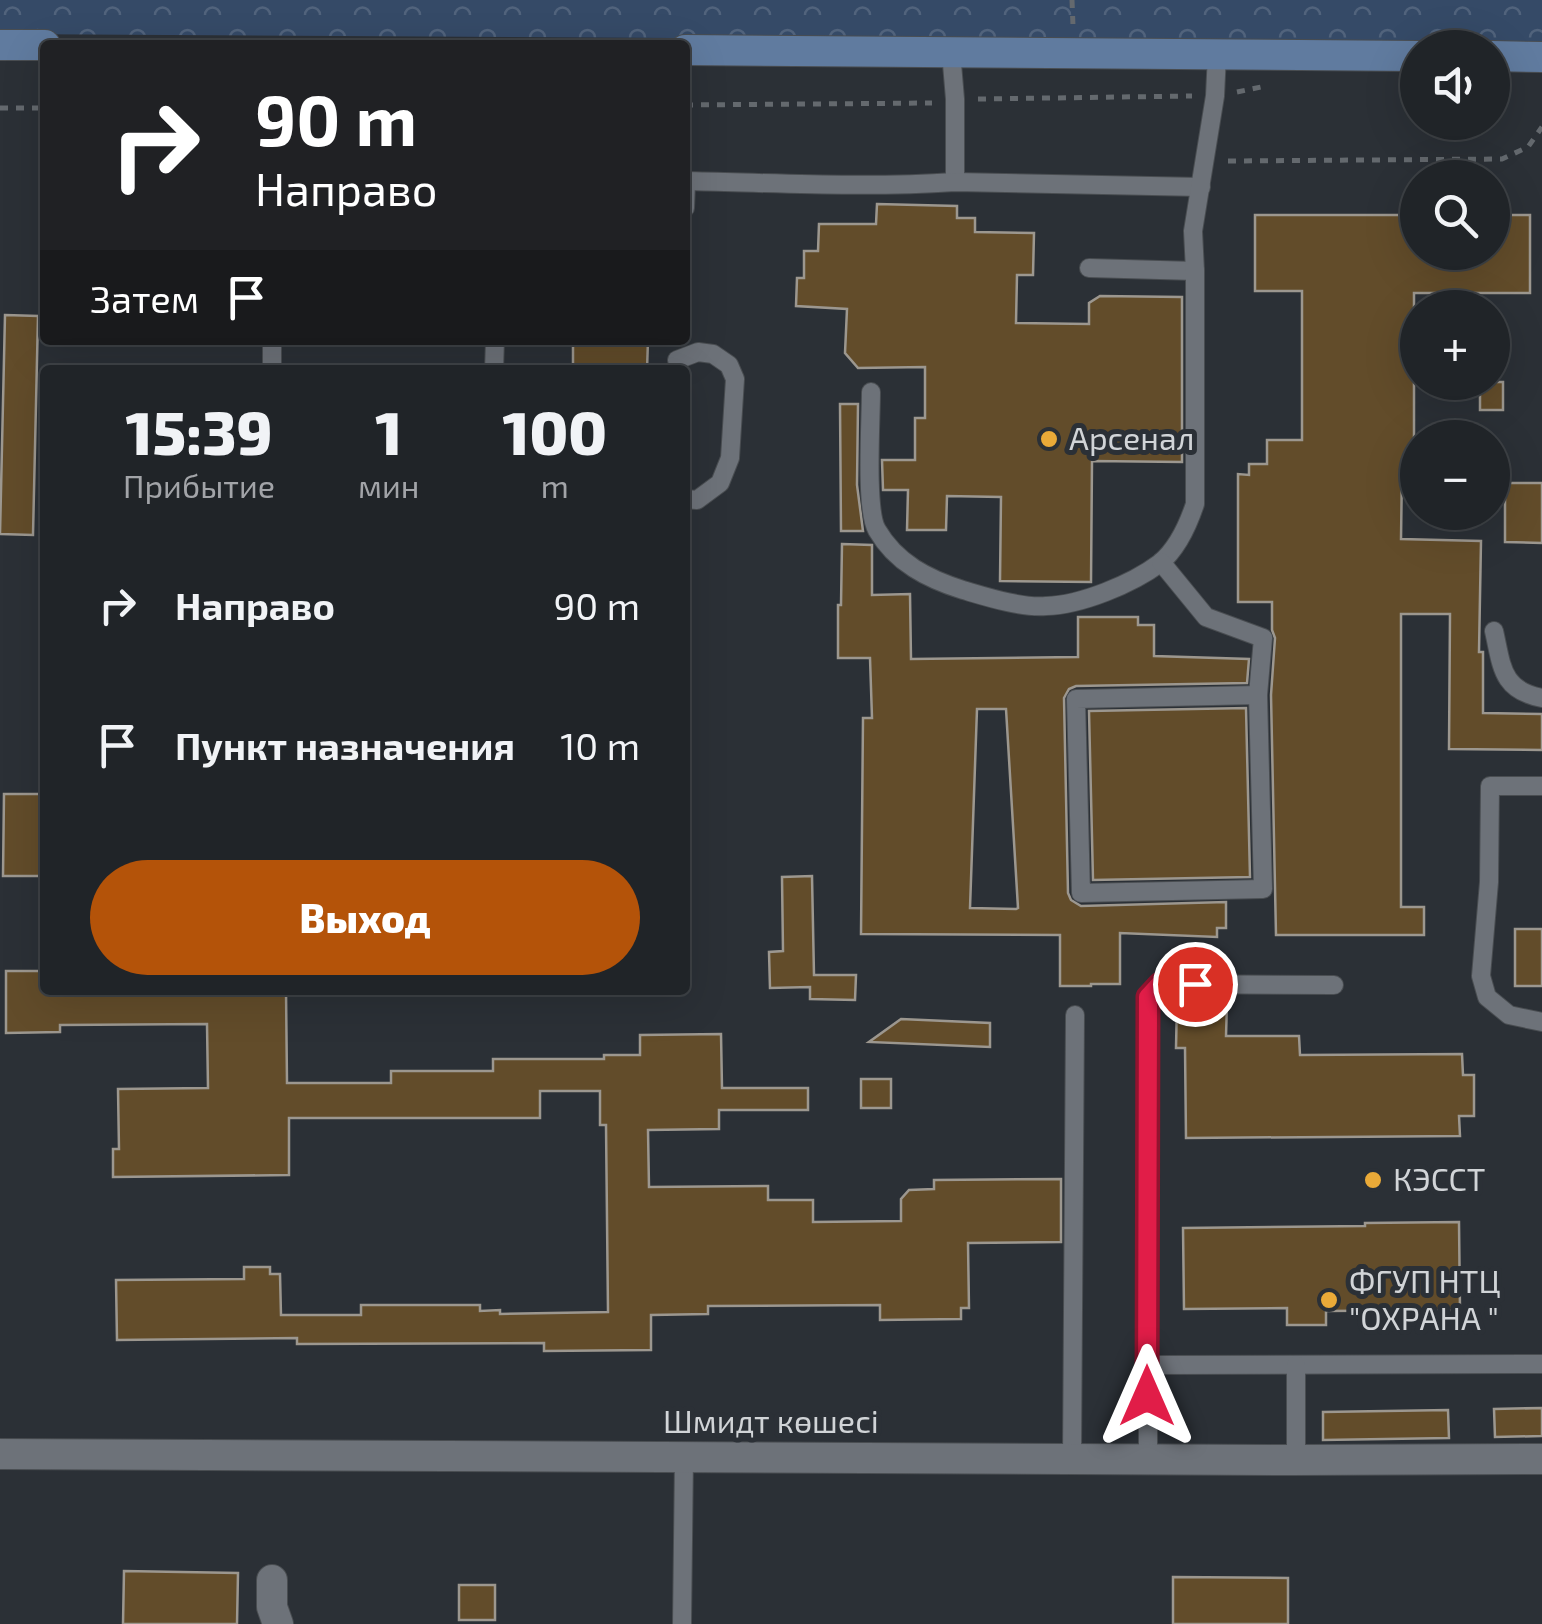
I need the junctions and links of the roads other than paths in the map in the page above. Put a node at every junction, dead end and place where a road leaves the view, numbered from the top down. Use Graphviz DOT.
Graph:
graph roads {
  1 [pos="0,45"];
  2 [pos="40,45"];
  3 [pos="690,50"];
  4 [pos="951,52"];
  5 [pos="1217,54"];
  6 [pos="1400,56"];
  7 [pos="1510,56"];
  8 [pos="1542,56"];
  9 [pos="690,182"];
  10 [pos="956,182"];
  11 [pos="1201,188"];
  12 [pos="1089,268"];
  13 [pos="1195,271"];
  14 [pos="676,365"];
  15 [pos="871,392"];
  16 [pos="690,499"];
  17 [pos="1161,562"];
  18 [pos="1494,631"];
  19 [pos="1258,695"];
  20 [pos="1542,698"];
  21 [pos="1542,786"];
  22 [pos="1334,985"];
  23 [pos="1075,1014"];
  24 [pos="1542,1022"];
  25 [pos="1147,1364"];
  26 [pos="1296,1364"];
  27 [pos="1542,1364"];
  28 [pos="0,1454"];
  29 [pos="684,1457"];
  30 [pos="1072,1459"];
  31 [pos="1542,1459"];
  32 [pos="1148,1460"];
  33 [pos="1296,1460"];
  34 [pos="272,1580"];
  35 [pos="278,1624"];
  36 [pos="682,1624"];
  1 -- 2 [label="main road"];
  3 -- 4 [label="main road"];
  4 -- 5 [label="main road"];
  4 -- 10 [label="lane"];
  5 -- 6 [label="main road"];
  5 -- 11 [label="lane"];
  7 -- 8 [label="main road"];
  9 -- 10 [label="lane"];
  10 -- 11 [label="lane"];
  11 -- 13 [label="lane"];
  12 -- 13 [label="lane"];
  13 -- 17 [label="lane"];
  14 -- 16 [label="lane"];
  15 -- 17 [label="lane"];
  17 -- 19 [label="lane"];
  18 -- 20 [label="lane"];
  19 -- 19 [label="lane"];
  21 -- 24 [label="lane"];
  22 -- 25 [label="lane"];
  23 -- 30 [label="lane"];
  25 -- 26 [label="lane"];
  25 -- 32 [label="lane"];
  26 -- 27 [label="lane"];
  26 -- 33 [label="lane"];
  28 -- 29 [label="street, Шмидт көшесі"];
  29 -- 30 [label="street, Шмидт көшесі"];
  29 -- 36 [label="lane"];
  30 -- 32 [label="street, Шмидт көшесі"];
  31 -- 33 [label="street, Шмидт көшесі"];
  32 -- 33 [label="street, Шмидт көшесі"];
  34 -- 35 [label="street"];
}
